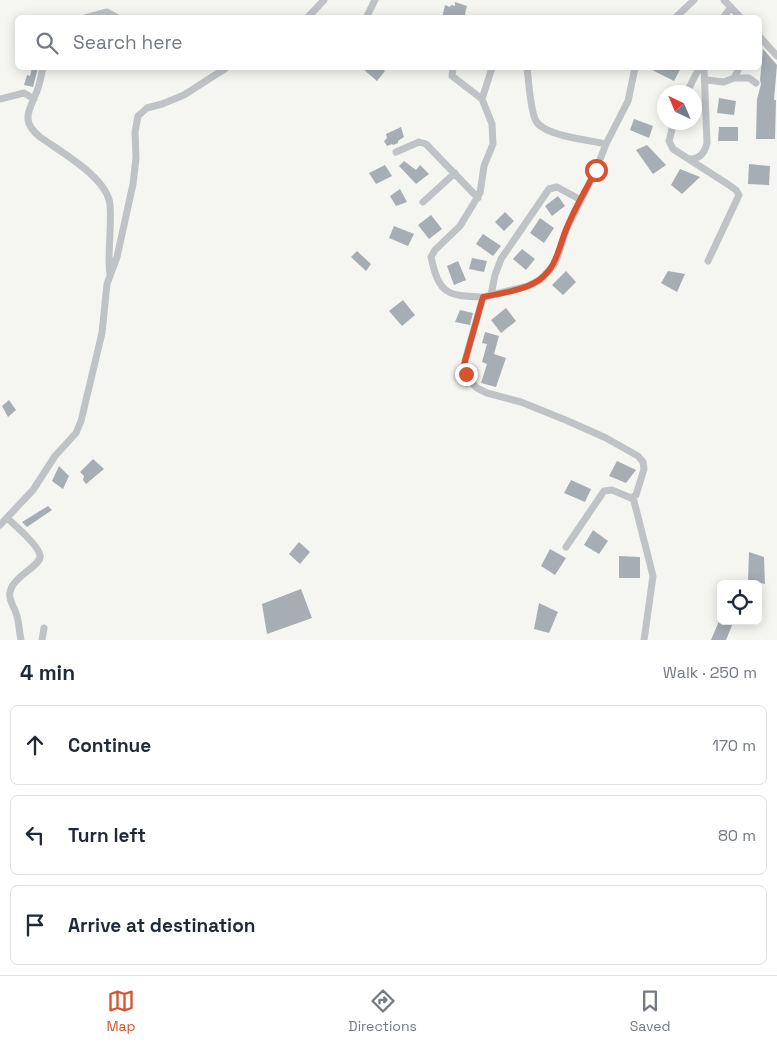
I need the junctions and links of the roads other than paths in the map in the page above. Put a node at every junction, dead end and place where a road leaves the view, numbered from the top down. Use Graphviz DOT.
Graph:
graph roads {
  1 [pos="324,0"];
  2 [pos="376,0"];
  3 [pos="694,0"];
  4 [pos="724,0"];
  5 [pos="731,7"];
  6 [pos="96,15"];
  7 [pos="112,15"];
  8 [pos="311,15"];
  9 [pos="368,15"];
  10 [pos="678,15"];
  11 [pos="725,15"];
  12 [pos="738,15"];
  13 [pos="762,38"];
  14 [pos="777,56"];
  15 [pos="43,70"];
  16 [pos="223,70"];
  17 [pos="453,70"];
  18 [pos="491,70"];
  19 [pos="527,70"];
  20 [pos="635,70"];
  21 [pos="698,70"];
  22 [pos="704,70"];
  23 [pos="737,70"];
  24 [pos="734,78"];
  25 [pos="706,80"];
  26 [pos="756,83"];
  27 [pos="690,85"];
  28 [pos="0,99"];
  29 [pos="34,100"];
  30 [pos="482,100"];
  31 [pos="672,130"];
  32 [pos="606,144"];
  33 [pos="396,152"];
  34 [pos="690,159"];
  35 [pos="455,173"];
  36 [pos="478,198"];
  37 [pos="581,200"];
  38 [pos="424,202"];
  39 [pos="708,261"];
  40 [pos="110,275"];
  41 [pos="487,296"];
  42 [pos="633,497"];
  43 [pos="7,518"];
  44 [pos="0,525"];
  45 [pos="566,547"];
  46 [pos="44,628"];
  47 [pos="21,640"];
  48 [pos="42,640"];
  49 [pos="644,640"];
  1 -- 8 [label="street"];
  2 -- 9 [label="street"];
  3 -- 10 [label="street"];
  4 -- 5 [label="street"];
  5 -- 11 [label="street"];
  5 -- 12 [label="street"];
  6 -- 7 [label="street"];
  13 -- 14 [label="street"];
  15 -- 29 [label="street"];
  16 -- 40 [label="street"];
  17 -- 30 [label="street"];
  18 -- 30 [label="street"];
  19 -- 32 [label="street"];
  20 -- 32 [label="street"];
  21 -- 27 [label="street"];
  22 -- 25 [label="street"];
  23 -- 24 [label="street"];
  24 -- 25 [label="street"];
  24 -- 26 [label="street"];
  25 -- 34 [label="street"];
  28 -- 29 [label="street"];
  29 -- 40 [label="street"];
  30 -- 36 [label="street"];
  31 -- 34 [label="street"];
  32 -- 37 [label="street"];
  33 -- 35 [label="street"];
  34 -- 39 [label="street"];
  35 -- 36 [label="street"];
  35 -- 38 [label="street"];
  36 -- 41 [label="street"];
  37 -- 41 [label="street"];
  37 -- 41 [label="street"];
  40 -- 43 [label="street"];
  41 -- 42 [label="street"];
  42 -- 45 [label="street"];
  42 -- 49 [label="street"];
  43 -- 44 [label="street"];
  43 -- 47 [label="street"];
  46 -- 48 [label="street"];
}
